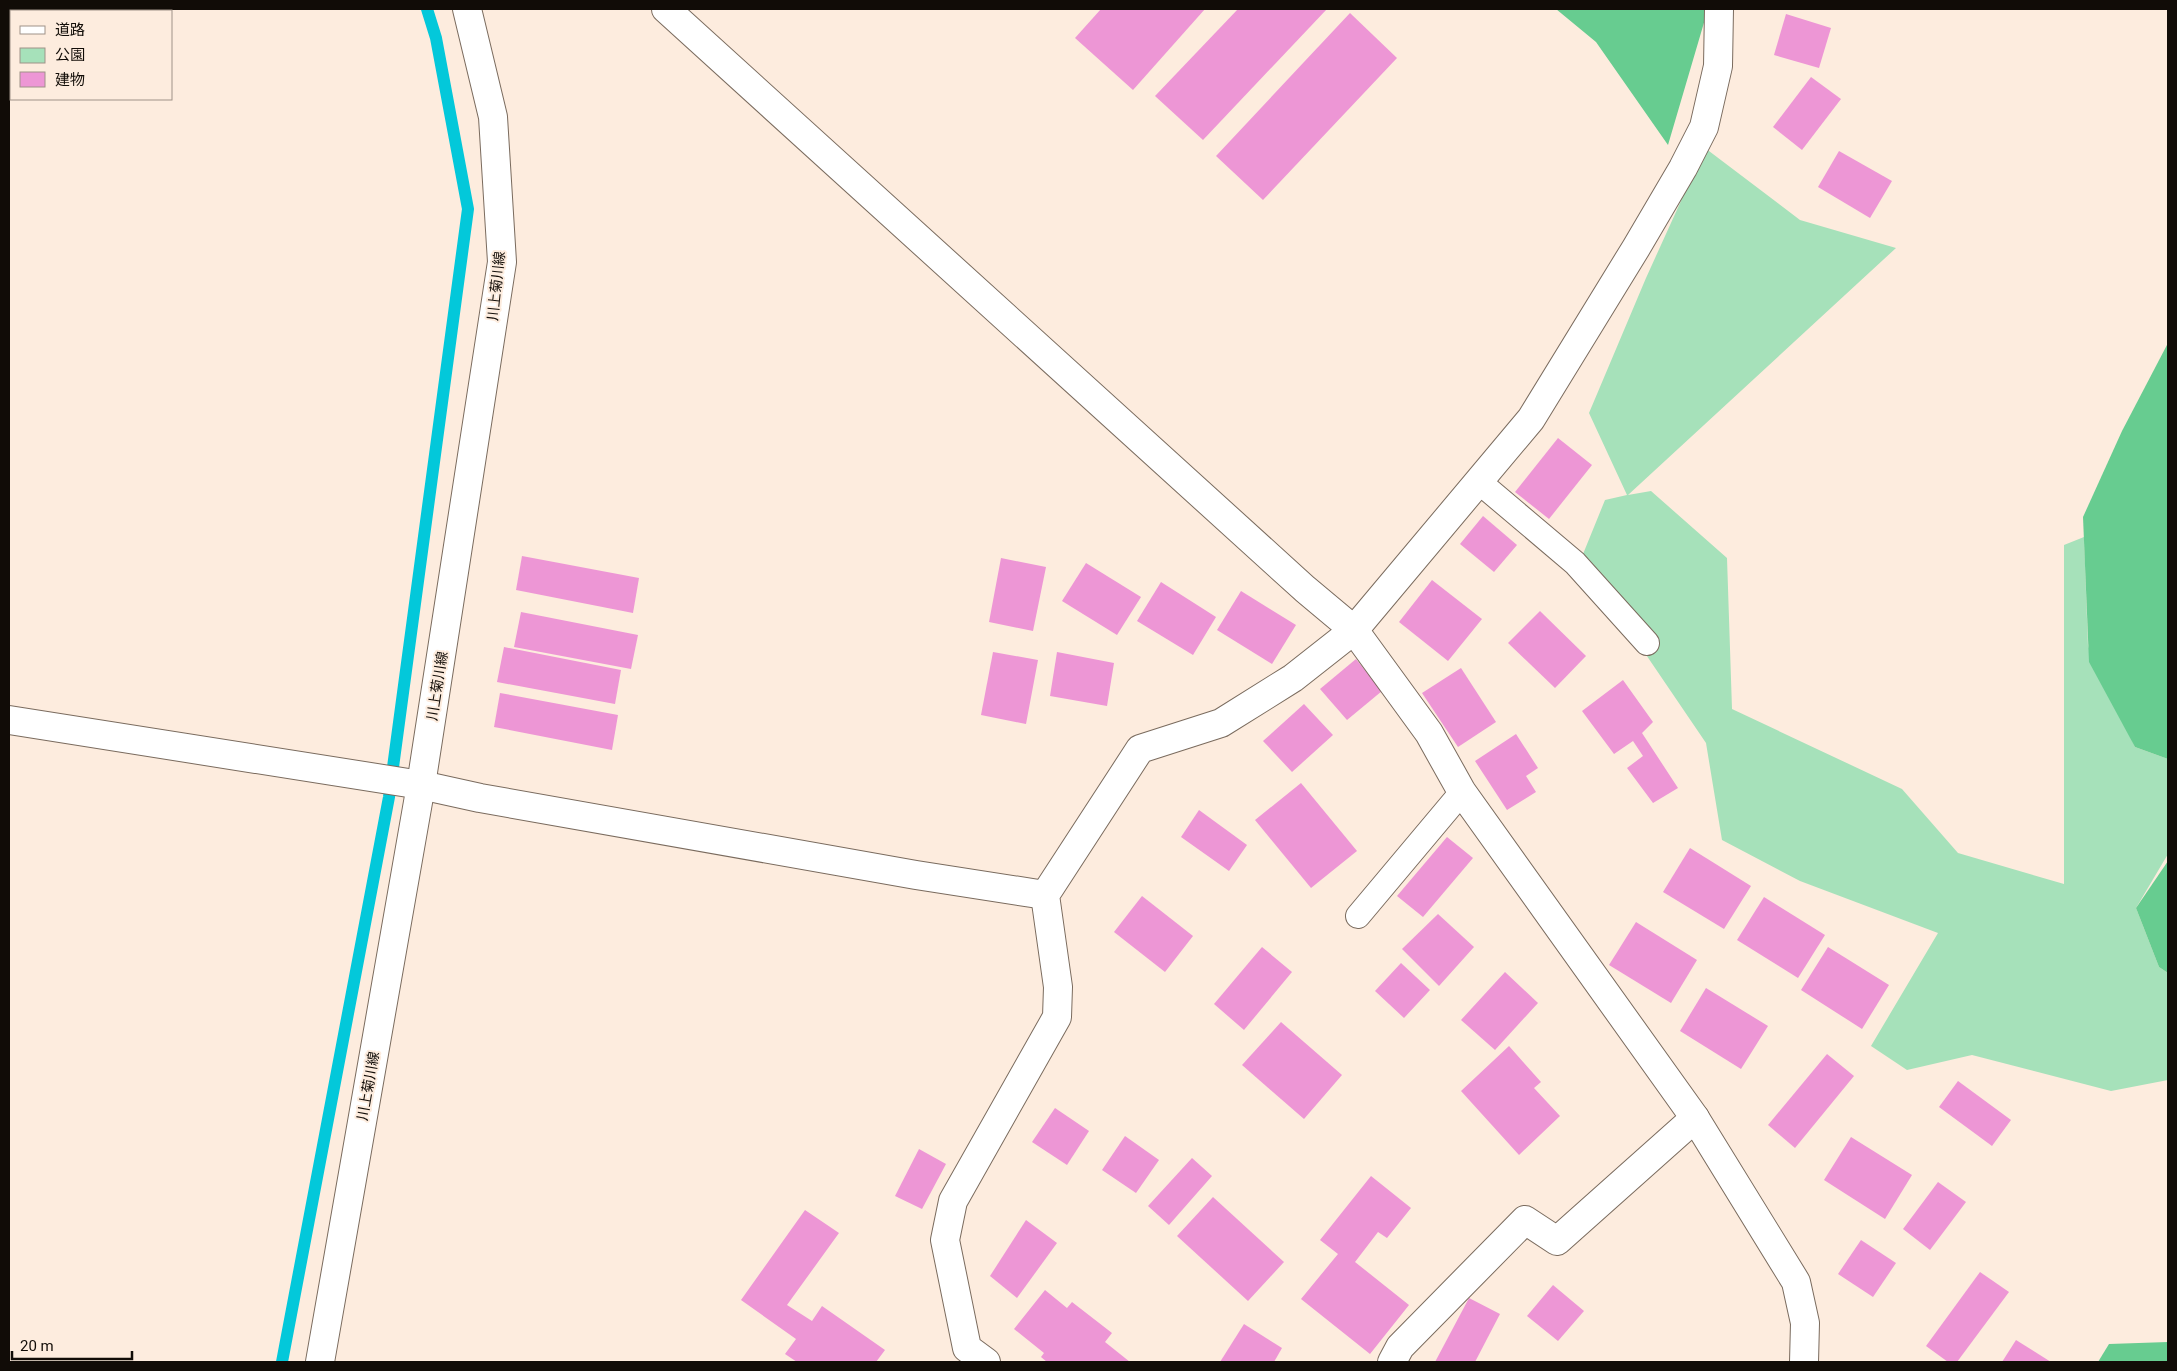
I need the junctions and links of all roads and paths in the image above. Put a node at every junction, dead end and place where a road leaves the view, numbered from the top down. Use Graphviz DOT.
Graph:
graph roads {
  1 [pos="467,9"];
  2 [pos="666,9"];
  3 [pos="1719,9"];
  4 [pos="1478,481"];
  5 [pos="1354,630"];
  6 [pos="1647,643"];
  7 [pos="9,720"];
  8 [pos="421,785"];
  9 [pos="1462,792"];
  10 [pos="1045,895"];
  11 [pos="1358,916"];
  12 [pos="1695,1118"];
  13 [pos="969,1357"];
  14 [pos="320,1362"];
  15 [pos="1392,1362"];
  16 [pos="1804,1362"];
  1 -- 8 [label="street, 川上菊川線"];
  2 -- 5 [label="street"];
  3 -- 4 [label="street"];
  4 -- 5 [label="street"];
  4 -- 6 [label="lane"];
  5 -- 9 [label="street"];
  5 -- 10 [label="street"];
  7 -- 8 [label="street"];
  8 -- 10 [label="street"];
  8 -- 14 [label="street, 川上菊川線"];
  9 -- 11 [label="lane"];
  9 -- 12 [label="street"];
  10 -- 13 [label="street"];
  12 -- 15 [label="street"];
  12 -- 16 [label="street"];
}
